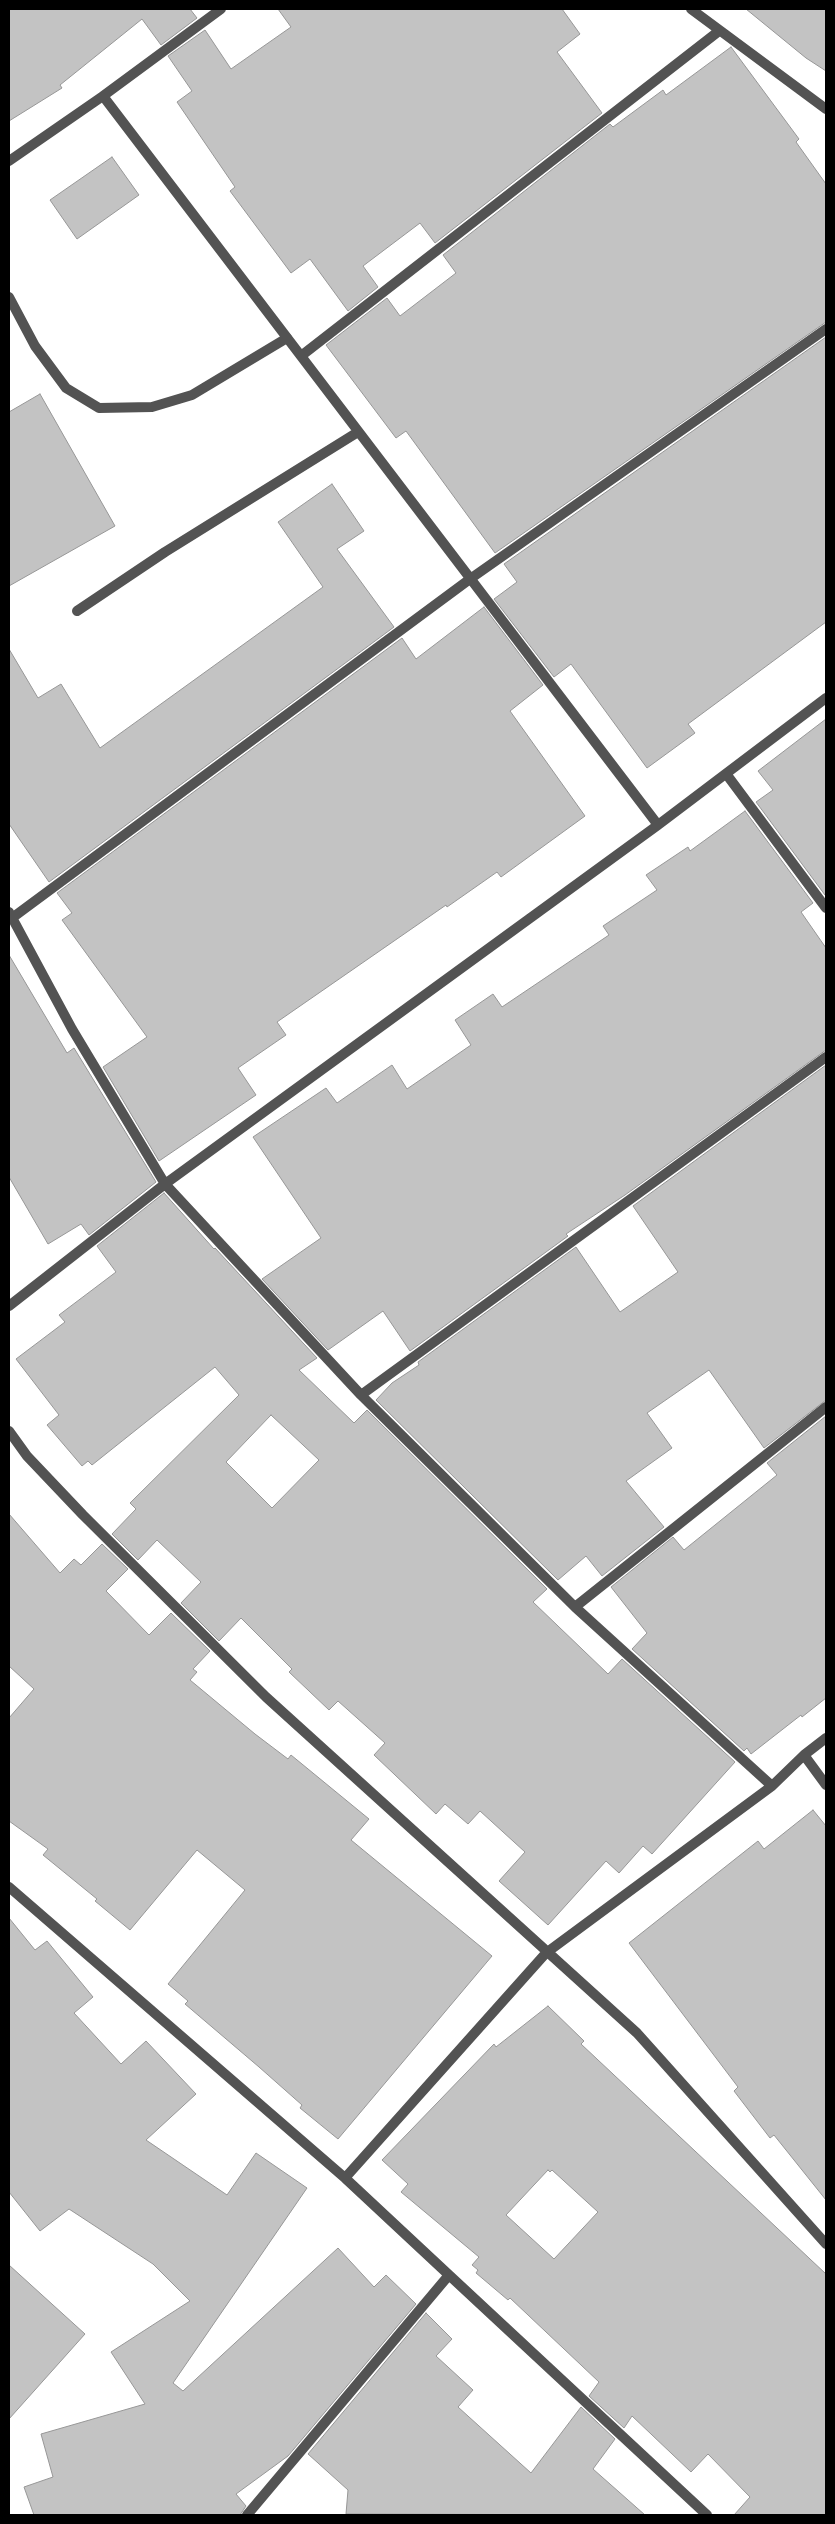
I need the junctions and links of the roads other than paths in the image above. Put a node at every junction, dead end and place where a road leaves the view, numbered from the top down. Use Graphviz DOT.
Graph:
graph roads {
  1 [pos="221,9"];
  2 [pos="691,9"];
  3 [pos="719,30"];
  4 [pos="103,96"];
  5 [pos="826,109"];
  6 [pos="9,161"];
  7 [pos="9,297"];
  8 [pos="826,329"];
  9 [pos="287,338"];
  10 [pos="301,356"];
  11 [pos="358,432"];
  12 [pos="470,579"];
  13 [pos="77,611"];
  14 [pos="826,698"];
  15 [pos="727,775"];
  16 [pos="658,825"];
  17 [pos="826,908"];
  18 [pos="11,915"];
  19 [pos="826,1057"];
  20 [pos="165,1184"];
  21 [pos="9,1306"];
  22 [pos="360,1395"];
  23 [pos="826,1407"];
  24 [pos="9,1431"];
  25 [pos="574,1607"];
  26 [pos="826,1738"];
  27 [pos="804,1755"];
  28 [pos="826,1785"];
  29 [pos="772,1786"];
  30 [pos="9,1887"];
  31 [pos="546,1953"];
  32 [pos="345,2178"];
  33 [pos="825,2239"];
  34 [pos="449,2275"];
  35 [pos="247,2515"];
  36 [pos="706,2515"];
  1 -- 4 [label="street"];
  2 -- 3 [label="street"];
  3 -- 5 [label="street"];
  3 -- 10 [label="street"];
  4 -- 6 [label="street"];
  4 -- 9 [label="street"];
  7 -- 9 [label="street"];
  8 -- 12 [label="street"];
  9 -- 10 [label="street"];
  10 -- 11 [label="street"];
  11 -- 12 [label="street"];
  11 -- 13 [label="street"];
  12 -- 16 [label="street"];
  12 -- 18 [label="street"];
  14 -- 15 [label="street"];
  15 -- 16 [label="street"];
  15 -- 17 [label="street"];
  16 -- 20 [label="street"];
  18 -- 20 [label="street"];
  19 -- 22 [label="street"];
  20 -- 21 [label="street"];
  20 -- 22 [label="street"];
  22 -- 25 [label="street"];
  23 -- 25 [label="street"];
  24 -- 31 [label="street"];
  25 -- 29 [label="street"];
  26 -- 27 [label="street"];
  27 -- 28 [label="street"];
  27 -- 29 [label="street"];
  29 -- 31 [label="street"];
  30 -- 32 [label="street"];
  31 -- 32 [label="street"];
  31 -- 33 [label="street"];
  32 -- 34 [label="street"];
  34 -- 35 [label="street"];
  34 -- 36 [label="street"];
}
